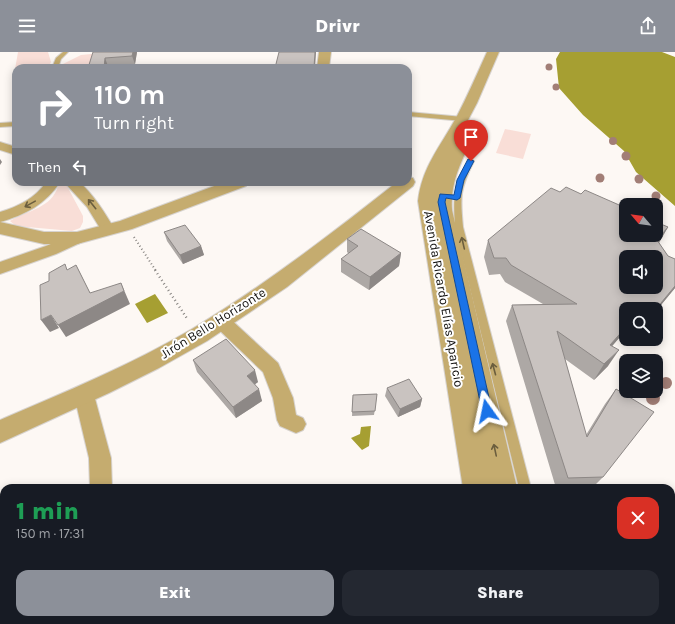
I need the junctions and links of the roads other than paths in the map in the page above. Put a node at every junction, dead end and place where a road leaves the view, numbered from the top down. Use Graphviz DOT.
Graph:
graph roads {
  1 [pos="66,52"];
  2 [pos="326,52"];
  3 [pos="494,52"];
  4 [pos="504,52"];
  5 [pos="57,64"];
  6 [pos="324,64"];
  7 [pos="412,114"];
  8 [pos="463,119"];
  9 [pos="12,124"];
  10 [pos="0,125"];
  11 [pos="464,138"];
  12 [pos="0,146"];
  13 [pos="12,150"];
  14 [pos="444,151"];
  15 [pos="471,161"];
  16 [pos="412,178"];
  17 [pos="51,186"];
  18 [pos="76,186"];
  19 [pos="229,186"];
  20 [pos="403,186"];
  21 [pos="404,186"];
  22 [pos="442,198"];
  23 [pos="0,217"];
  24 [pos="0,228"];
  25 [pos="108,230"];
  26 [pos="77,238"];
  27 [pos="0,268"];
  28 [pos="222,321"];
  29 [pos="84,395"];
  30 [pos="296,424"];
  31 [pos="0,432"];
  32 [pos="100,484"];
  33 [pos="477,484"];
  34 [pos="502,484"];
  35 [pos="524,484"];
  1 -- 5 [label="lane"];
  2 -- 6 [label="street"];
  3 -- 8 [label="street, Avenida Ricardo Elías Aparicio"];
  4 -- 11 [label="street, Avenida Ricardo Elías Aparicio"];
  7 -- 8 [label="lane"];
  8 -- 14 [label="street, Avenida Ricardo Elías Aparicio"];
  9 -- 10 [label="lane"];
  11 -- 14 [label="street, Jirón Bello Horizonte"];
  11 -- 22 [label="street, Avenida Ricardo Elías Aparicio"];
  12 -- 13 [label="street"];
  14 -- 16 [label="street, Jirón Bello Horizonte"];
  14 -- 22 [label="street, Avenida Ricardo Elías Aparicio"];
  15 -- 22 [label="lane"];
  17 -- 23 [label="street, one-way"];
  25 -- 18 [label="street, one-way"];
  19 -- 25 [label="street"];
  20 -- 28 [label="street, Jirón Bello Horizonte"];
  21 -- 22 [label="street"];
  22 -- 33 [label="street, Avenida Ricardo Elías Aparicio"];
  34 -- 22 [label="street, Avenida Ricardo Elías Aparicio, one-way"];
  35 -- 22 [label="lane, one-way"];
  24 -- 26 [label="street"];
  25 -- 26 [label="street"];
  26 -- 27 [label="street"];
  28 -- 29 [label="street, Jirón Bello Horizonte"];
  28 -- 30 [label="street"];
  29 -- 31 [label="street, Jirón Bello Horizonte"];
  29 -- 32 [label="street"];
}
